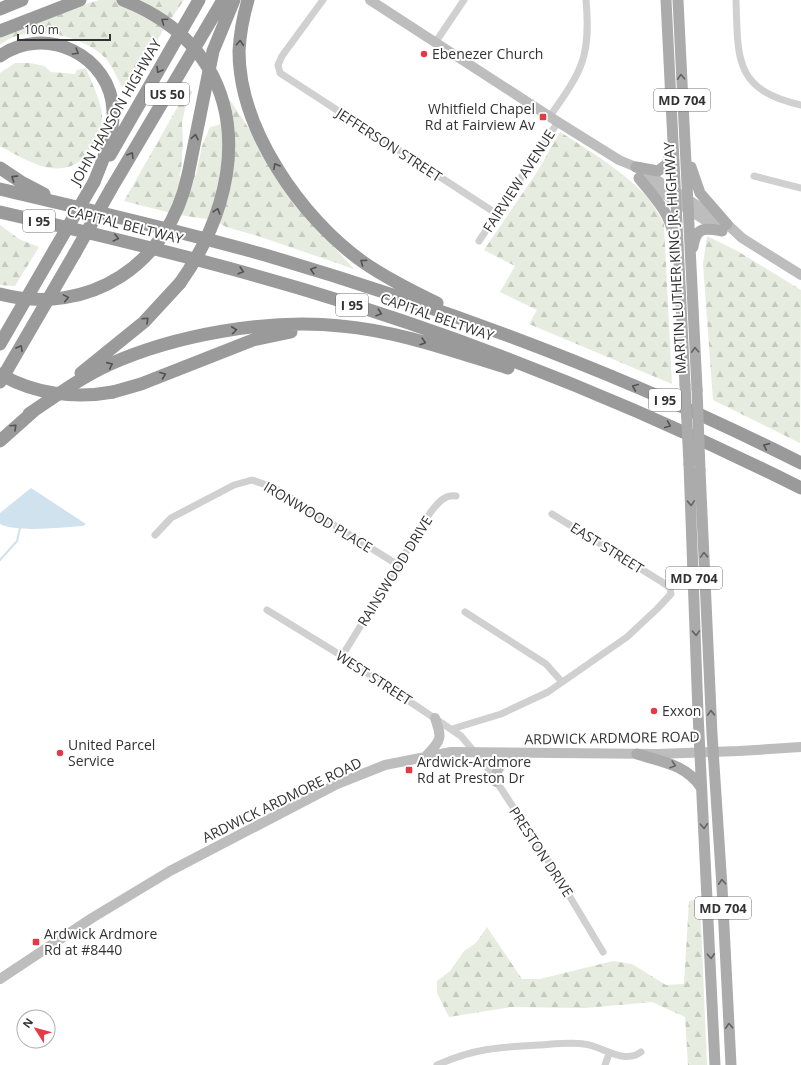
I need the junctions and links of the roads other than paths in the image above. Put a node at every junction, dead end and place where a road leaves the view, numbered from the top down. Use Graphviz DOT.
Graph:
graph roads {
  1 [pos="22,0"];
  2 [pos="80,0"];
  3 [pos="123,0"];
  4 [pos="199,0"];
  5 [pos="223,0"];
  6 [pos="234,0"];
  7 [pos="248,0"];
  8 [pos="323,0"];
  9 [pos="370,0"];
  10 [pos="464,0"];
  11 [pos="586,0"];
  12 [pos="666,0"];
  13 [pos="678,0"];
  14 [pos="736,0"];
  15 [pos="0,9"];
  16 [pos="0,31"];
  17 [pos="435,43"];
  18 [pos="0,56"];
  19 [pos="801,105"];
  20 [pos="554,119"];
  21 [pos="684,137"];
  22 [pos="673,145"];
  23 [pos="0,168"];
  24 [pos="638,172"];
  25 [pos="754,176"];
  26 [pos="94,182"];
  27 [pos="801,188"];
  28 [pos="0,189"];
  29 [pos="676,197"];
  30 [pos="688,204"];
  31 [pos="75,206"];
  32 [pos="0,212"];
  33 [pos="497,214"];
  34 [pos="724,227"];
  35 [pos="479,241"];
  36 [pos="679,264"];
  37 [pos="691,265"];
  38 [pos="801,275"];
  39 [pos="0,294"];
  40 [pos="470,322"];
  41 [pos="385,333"];
  42 [pos="0,344"];
  43 [pos="0,374"];
  44 [pos="0,382"];
  45 [pos="619,404"];
  46 [pos="29,414"];
  47 [pos="0,441"];
  48 [pos="801,463"];
  49 [pos="801,488"];
  50 [pos="456,496"];
  51 [pos="552,514"];
  52 [pos="155,535"];
  53 [pos="398,565"];
  54 [pos="267,610"];
  55 [pos="466,612"];
  56 [pos="342,656"];
  57 [pos="562,682"];
  58 [pos="435,718"];
  59 [pos="452,730"];
  60 [pos="801,746"];
  61 [pos="700,751"];
  62 [pos="713,752"];
  63 [pos="475,753"];
  64 [pos="507,753"];
  65 [pos="637,754"];
  66 [pos="427,756"];
  67 [pos="496,782"];
  68 [pos="702,787"];
  69 [pos="603,952"];
  70 [pos="0,979"];
  71 [pos="640,1052"];
  72 [pos="610,1054"];
  73 [pos="437,1065"];
  74 [pos="605,1065"];
  75 [pos="715,1065"];
  76 [pos="731,1065"];
  1 -- 15 [label="highway"];
  2 -- 16 [label="highway"];
  46 -- 3 [label="highway, one-way, bridge"];
  4 -- 26 [label="highway, JOHN HANSON HIGHWAY / US 50, one-way"];
  44 -- 5 [label="highway, US 50, one-way, bridge"];
  39 -- 6 [label="highway, one-way, bridge"];
  40 -- 7 [label="highway, one-way"];
  8 -- 33 [label="street, JEFFERSON STREET"];
  9 -- 17 [label="main road"];
  10 -- 17 [label="street"];
  11 -- 20 [label="street, FAIRVIEW AVENUE"];
  12 -- 22 [label="main road, MARTIN LUTHER KING JR. HIGHWAY / MD 704"];
  21 -- 13 [label="main road, MARTIN LUTHER KING JR. HIGHWAY / MD 704, one-way"];
  14 -- 19 [label="street"];
  17 -- 20 [label="main road"];
  18 -- 26 [label="highway, one-way"];
  20 -- 24 [label="main road"];
  20 -- 33 [label="street, FAIRVIEW AVENUE"];
  21 -- 30 [label="main road, MARTIN LUTHER KING JR. HIGHWAY / MD 704"];
  21 -- 34 [label="main road"];
  22 -- 24 [label="main road"];
  22 -- 29 [label="main road, MARTIN LUTHER KING JR. HIGHWAY / MD 704"];
  31 -- 23 [label="highway, one-way"];
  24 -- 29 [label="main road"];
  24 -- 36 [label="main road"];
  25 -- 27 [label="street"];
  26 -- 42 [label="highway, JOHN HANSON HIGHWAY / US 50, bridge"];
  28 -- 31 [label="highway, CAPITAL BELTWAY / I 95"];
  29 -- 30 [label="main road"];
  29 -- 36 [label="main road, MARTIN LUTHER KING JR. HIGHWAY / MD 704"];
  30 -- 34 [label="main road"];
  30 -- 37 [label="main road, MARTIN LUTHER KING JR. HIGHWAY / MD 704"];
  40 -- 31 [label="highway, CAPITAL BELTWAY / I 95, one-way"];
  32 -- 45 [label="highway, CAPITAL BELTWAY / I 95, one-way"];
  33 -- 35 [label="street, FAIRVIEW AVENUE"];
  34 -- 37 [label="main road"];
  34 -- 38 [label="main road"];
  36 -- 61 [label="main road, MARTIN LUTHER KING JR. HIGHWAY / MD 704, one-way, bridge"];
  62 -- 37 [label="main road, MARTIN LUTHER KING JR. HIGHWAY / MD 704, one-way, bridge"];
  48 -- 40 [label="highway, CAPITAL BELTWAY / I 95, one-way"];
  43 -- 41 [label="highway, one-way, bridge"];
  41 -- 45 [label="highway, one-way"];
  46 -- 41 [label="highway, one-way"];
  45 -- 49 [label="highway, CAPITAL BELTWAY / I 95, one-way"];
  47 -- 46 [label="highway, one-way"];
  50 -- 53 [label="street, RAINSWOOD DRIVE"];
  51 -- 57 [label="street, EAST STREET"];
  52 -- 53 [label="street, IRONWOOD PLACE"];
  53 -- 56 [label="street, RAINSWOOD DRIVE"];
  54 -- 56 [label="street, WEST STREET"];
  55 -- 57 [label="street"];
  56 -- 58 [label="street, WEST STREET"];
  57 -- 59 [label="street"];
  58 -- 59 [label="street, WEST STREET"];
  58 -- 66 [label="main road"];
  59 -- 63 [label="street, WEST STREET"];
  60 -- 62 [label="main road, ARDWICK ARDMORE ROAD"];
  61 -- 62 [label="main road, ARDWICK ARDMORE ROAD"];
  61 -- 65 [label="main road, ARDWICK ARDMORE ROAD"];
  61 -- 68 [label="main road, MARTIN LUTHER KING JR. HIGHWAY / MD 704"];
  76 -- 62 [label="main road, MARTIN LUTHER KING JR. HIGHWAY / MD 704, one-way"];
  63 -- 64 [label="main road, ARDWICK ARDMORE ROAD"];
  63 -- 66 [label="main road, ARDWICK ARDMORE ROAD"];
  63 -- 67 [label="street, PRESTON DRIVE"];
  64 -- 65 [label="main road, ARDWICK ARDMORE ROAD"];
  64 -- 67 [label="main road"];
  65 -- 68 [label="main road, one-way"];
  66 -- 70 [label="main road, ARDWICK ARDMORE ROAD"];
  67 -- 69 [label="street, PRESTON DRIVE"];
  68 -- 75 [label="main road, MARTIN LUTHER KING JR. HIGHWAY / MD 704, one-way"];
  71 -- 72 [label="street"];
  72 -- 73 [label="street"];
  72 -- 74 [label="street"];
}
